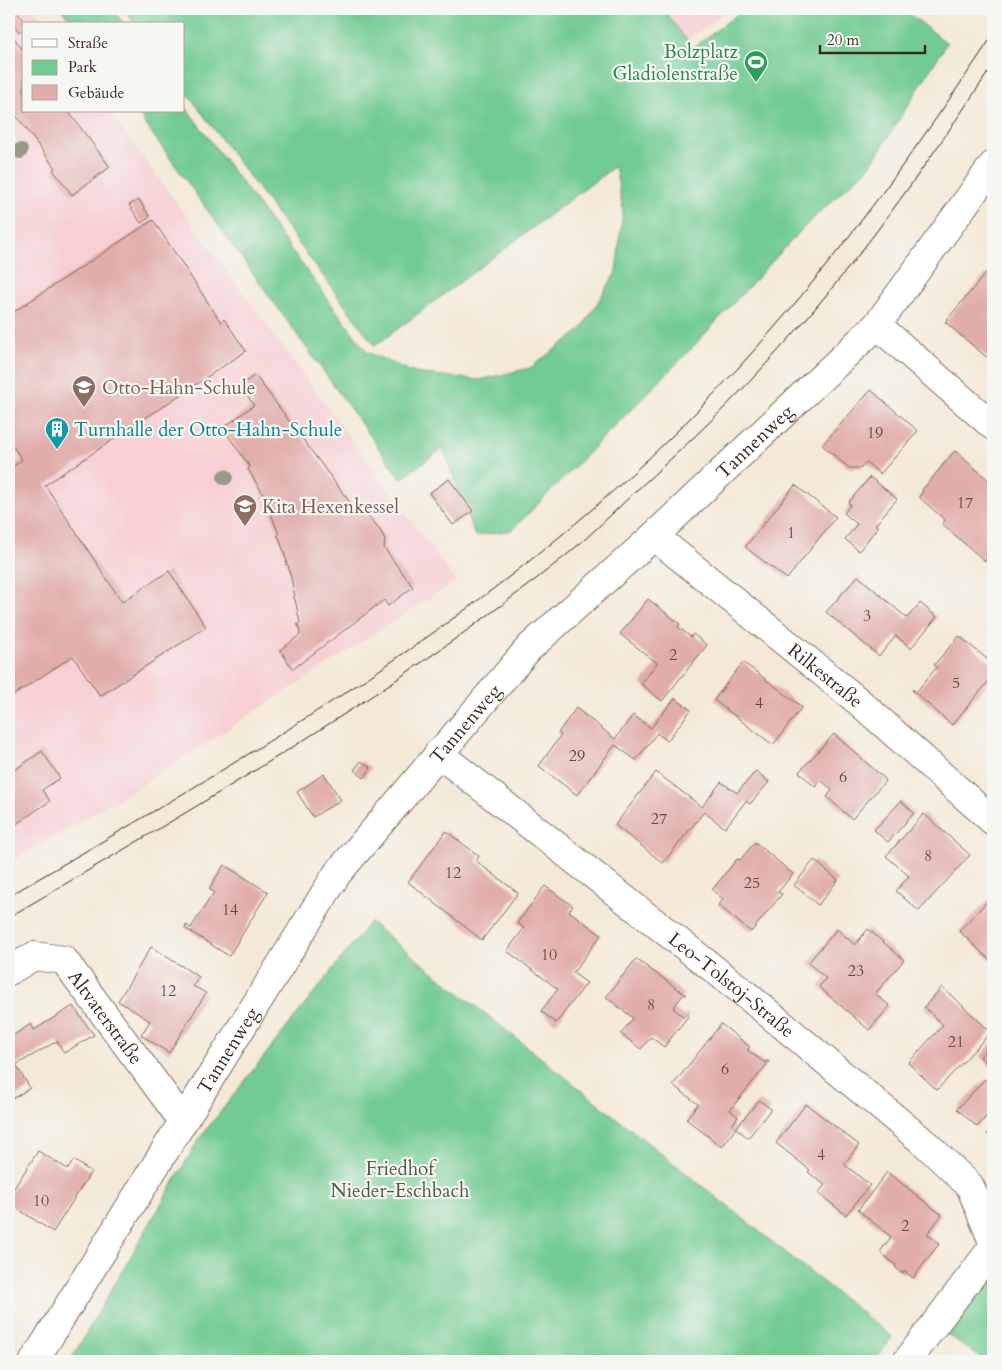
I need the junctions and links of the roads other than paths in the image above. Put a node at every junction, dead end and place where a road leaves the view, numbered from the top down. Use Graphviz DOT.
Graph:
graph roads {
  1 [pos="993,165"];
  2 [pos="877,325"];
  3 [pos="993,426"];
  4 [pos="654,536"];
  5 [pos="438,753"];
  6 [pos="993,821"];
  7 [pos="9,971"];
  8 [pos="183,1121"];
  9 [pos="993,1242"];
  10 [pos="993,1247"];
  11 [pos="34,1361"];
  12 [pos="907,1361"];
  1 -- 2 [label="street, Tannenweg"];
  2 -- 3 [label="street"];
  2 -- 4 [label="street, Tannenweg"];
  4 -- 5 [label="street, Tannenweg"];
  4 -- 6 [label="street, Rilkestraße"];
  5 -- 8 [label="street, Tannenweg"];
  5 -- 9 [label="street, Leo-Tolstoj-Straße"];
  7 -- 8 [label="street, Altvaterstraße"];
  8 -- 11 [label="street, Tannenweg"];
  10 -- 12 [label="street"];
}
